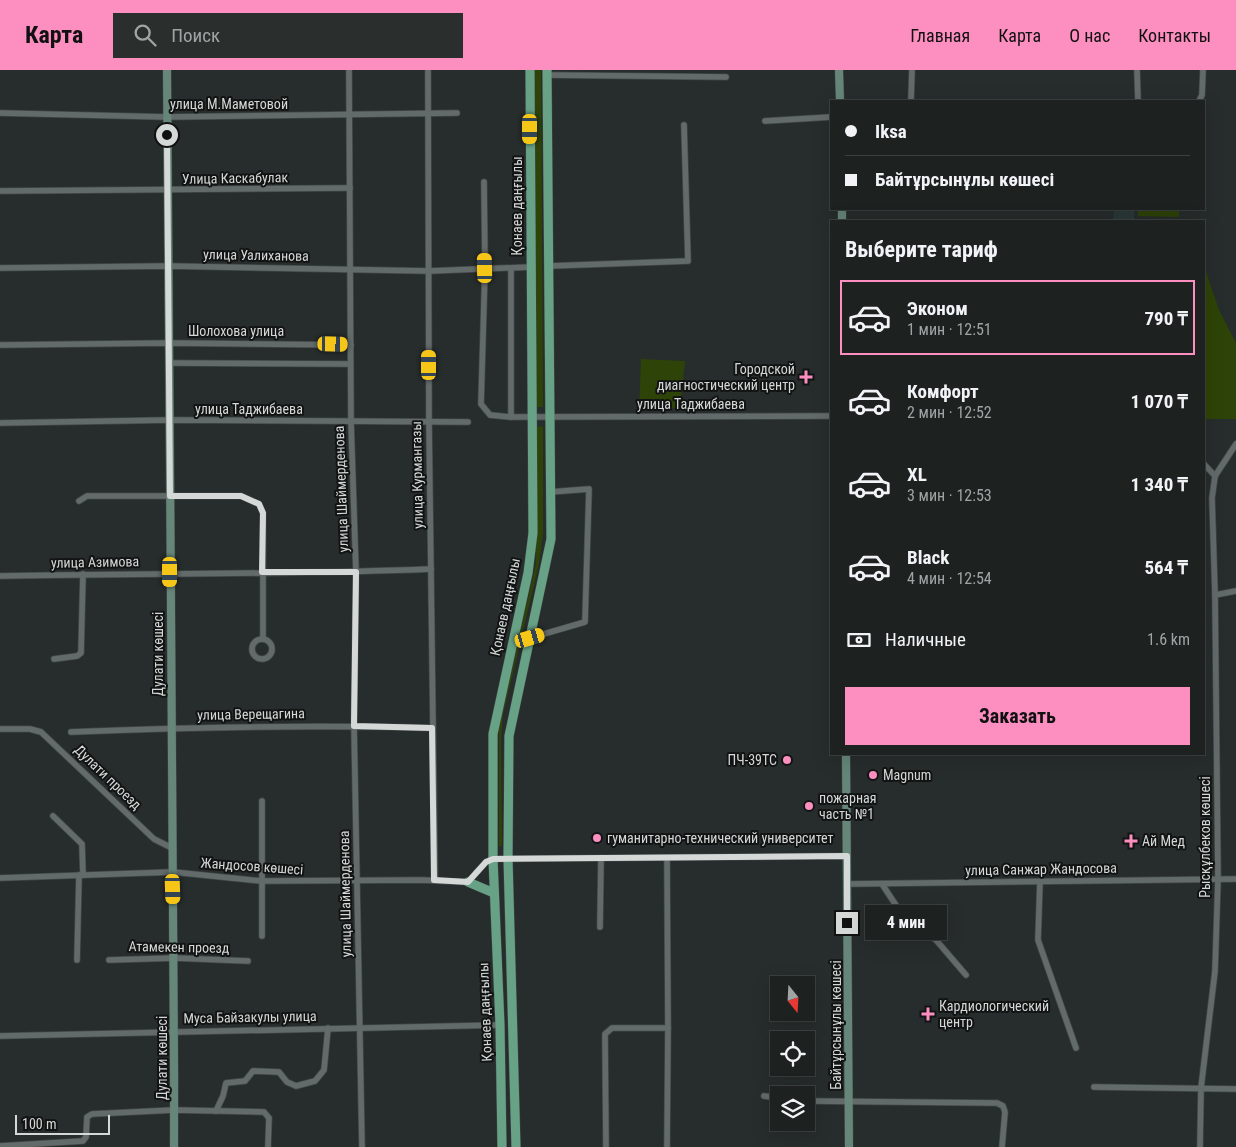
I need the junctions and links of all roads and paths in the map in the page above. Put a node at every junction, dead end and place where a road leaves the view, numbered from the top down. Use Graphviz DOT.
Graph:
graph roads {
  1 [pos="167,70"];
  2 [pos="349,70"];
  3 [pos="428,70"];
  4 [pos="530,70"];
  5 [pos="840,70"];
  6 [pos="912,70"];
  7 [pos="1137,70"];
  8 [pos="1202,70"];
  9 [pos="547,72"];
  10 [pos="678,73"];
  11 [pos="726,77"];
  12 [pos="840,100"];
  13 [pos="911,100"];
  14 [pos="1138,100"];
  15 [pos="1200,100"];
  16 [pos="0,113"];
  17 [pos="457,113"];
  18 [pos="429,114"];
  19 [pos="349,115"];
  20 [pos="167,116"];
  21 [pos="830,117"];
  22 [pos="765,121"];
  23 [pos="684,125"];
  24 [pos="484,182"];
  25 [pos="350,188"];
  26 [pos="0,192"];
  27 [pos="167,192"];
  28 [pos="168,266"];
  29 [pos="549,266"];
  30 [pos="530,267"];
  31 [pos="0,268"];
  32 [pos="485,268"];
  33 [pos="350,269"];
  34 [pos="511,269"];
  35 [pos="429,271"];
  36 [pos="170,343"];
  37 [pos="351,345"];
  38 [pos="0,346"];
  39 [pos="169,363"];
  40 [pos="350,364"];
  41 [pos="830,416"];
  42 [pos="512,417"];
  43 [pos="551,417"];
  44 [pos="532,418"];
  45 [pos="170,420"];
  46 [pos="351,422"];
  47 [pos="429,422"];
  48 [pos="468,422"];
  49 [pos="0,424"];
  50 [pos="1236,444"];
  51 [pos="1205,465"];
  52 [pos="1215,476"];
  53 [pos="550,492"];
  54 [pos="170,496"];
  55 [pos="79,501"];
  56 [pos="431,569"];
  57 [pos="170,572"];
  58 [pos="262,572"];
  59 [pos="356,572"];
  60 [pos="83,574"];
  61 [pos="0,576"];
  62 [pos="1236,591"];
  63 [pos="1215,595"];
  64 [pos="263,638"];
  65 [pos="530,638"];
  66 [pos="54,659"];
  67 [pos="354,726"];
  68 [pos="171,728"];
  69 [pos="432,728"];
  70 [pos="0,729"];
  71 [pos="71,732"];
  72 [pos="846,755"];
  73 [pos="262,801"];
  74 [pos="52,816"];
  75 [pos="172,848"];
  76 [pos="847,856"];
  77 [pos="601,858"];
  78 [pos="667,858"];
  79 [pos="493,859"];
  80 [pos="508,859"];
  81 [pos="173,872"];
  82 [pos="81,875"];
  83 [pos="0,878"];
  84 [pos="1218,878"];
  85 [pos="1236,879"];
  86 [pos="357,880"];
  87 [pos="434,880"];
  88 [pos="262,881"];
  89 [pos="1040,881"];
  90 [pos="468,882"];
  91 [pos="847,884"];
  92 [pos="882,884"];
  93 [pos="494,894"];
  94 [pos="600,927"];
  95 [pos="262,936"];
  96 [pos="175,958"];
  97 [pos="77,960"];
  98 [pos="109,960"];
  99 [pos="248,961"];
  100 [pos="966,975"];
  101 [pos="500,1025"];
  102 [pos="328,1028"];
  103 [pos="359,1028"];
  104 [pos="668,1028"];
  105 [pos="175,1031"];
  106 [pos="0,1036"];
  107 [pos="1076,1048"];
  108 [pos="1094,1087"];
  109 [pos="1201,1088"];
  110 [pos="1236,1089"];
  111 [pos="764,1096"];
  112 [pos="770,1097"];
  113 [pos="815,1101"];
  114 [pos="849,1102"];
  115 [pos="174,1110"];
  116 [pos="216,1111"];
  117 [pos="0,1146"];
  118 [pos="174,1147"];
  119 [pos="268,1147"];
  120 [pos="362,1147"];
  121 [pos="502,1147"];
  122 [pos="516,1147"];
  123 [pos="606,1147"];
  124 [pos="667,1147"];
  125 [pos="849,1147"];
  126 [pos="1002,1147"];
  127 [pos="1200,1147"];
  1 -- 20 [label="main road, Дулати көшесі"];
  2 -- 19 [label="street, улица Шаймерденова"];
  3 -- 18 [label="street, улица Курмангазы"];
  4 -- 30 [label="main road, Қонаев даңғылы"];
  5 -- 12 [label="main road"];
  6 -- 13 [label="street"];
  7 -- 14 [label="street"];
  8 -- 15 [label="street"];
  9 -- 10 [label="street"];
  9 -- 29 [label="main road"];
  10 -- 11 [label="street"];
  16 -- 20 [label="street, улица М.Маметовой"];
  17 -- 18 [label="street, улица М.Маметовой"];
  18 -- 19 [label="street, улица М.Маметовой"];
  18 -- 35 [label="street, улица Курмангазы"];
  19 -- 20 [label="street, улица М.Маметовой"];
  19 -- 25 [label="street, улица Шаймерденова"];
  20 -- 27 [label="main road, Дулати көшесі"];
  21 -- 22 [label="street"];
  23 -- 29 [label="street"];
  24 -- 32 [label="street, улица Таджибаева"];
  25 -- 27 [label="street, Улица Каскабулак"];
  25 -- 33 [label="street, улица Шаймерденова"];
  26 -- 27 [label="street, Улица Каскабулак"];
  27 -- 28 [label="main road, Дулати көшесі"];
  28 -- 31 [label="street, улица Уалиханова"];
  28 -- 33 [label="street, улица Уалиханова"];
  28 -- 36 [label="main road, Дулати көшесі"];
  29 -- 43 [label="main road"];
  30 -- 34 [label="street, улица Уалиханова"];
  30 -- 44 [label="main road, Қонаев даңғылы"];
  32 -- 34 [label="street, улица Уалиханова"];
  32 -- 35 [label="street, улица Уалиханова"];
  32 -- 42 [label="street, улица Таджибаева"];
  33 -- 35 [label="street, улица Уалиханова"];
  33 -- 37 [label="street, улица Шаймерденова"];
  34 -- 42 [label="street"];
  35 -- 47 [label="street, улица Курмангазы"];
  36 -- 37 [label="street, Шолохова улица"];
  36 -- 38 [label="street, Шолохова улица"];
  36 -- 39 [label="main road, Дулати көшесі"];
  37 -- 40 [label="street, улица Шаймерденова"];
  39 -- 40 [label="street"];
  39 -- 45 [label="main road, Дулати көшесі"];
  40 -- 46 [label="street, улица Шаймерденова"];
  41 -- 43 [label="street, улица Таджибаева"];
  42 -- 44 [label="street, улица Таджибаева"];
  43 -- 44 [label="street, улица Таджибаева"];
  43 -- 53 [label="main road"];
  44 -- 79 [label="main road, Қонаев даңғылы"];
  45 -- 46 [label="street, улица Таджибаева"];
  45 -- 49 [label="street, улица Таджибаева"];
  45 -- 54 [label="main road, Дулати көшесі"];
  46 -- 47 [label="street, улица Таджибаева"];
  46 -- 59 [label="street, улица Шаймерденова"];
  47 -- 48 [label="street, улица Таджибаева"];
  47 -- 56 [label="street, улица Курмангазы"];
  50 -- 52 [label="street, Рысқұлбеков көшесі"];
  51 -- 52 [label="street"];
  52 -- 63 [label="street, Рысқұлбеков көшесі"];
  53 -- 65 [label="main road"];
  53 -- 65 [label="street"];
  54 -- 55 [label="street"];
  54 -- 57 [label="main road, Дулати көшесі"];
  54 -- 58 [label="street"];
  56 -- 59 [label="street, улица Азимова"];
  56 -- 69 [label="street, улица Курмангазы"];
  57 -- 58 [label="street, улица Азимова"];
  57 -- 60 [label="street, улица Азимова"];
  57 -- 68 [label="main road, Дулати көшесі"];
  58 -- 59 [label="street, улица Азимова"];
  58 -- 64 [label="street"];
  59 -- 67 [label="street, улица Шаймерденова"];
  60 -- 61 [label="street, улица Азимова"];
  60 -- 66 [label="street"];
  62 -- 63 [label="street"];
  63 -- 84 [label="street, Рысқұлбеков көшесі"];
  65 -- 80 [label="main road"];
  67 -- 68 [label="street, улица Верещагина"];
  67 -- 69 [label="street, улица Верещагина"];
  67 -- 86 [label="street, улица Шаймерденова"];
  68 -- 71 [label="street, улица Верещагина"];
  68 -- 75 [label="main road, Дулати көшесі"];
  69 -- 87 [label="street, улица Курмангазы"];
  70 -- 75 [label="street, Дулати проезд"];
  72 -- 76 [label="main road, Байтұрсынұлы көшесі"];
  73 -- 88 [label="street"];
  74 -- 82 [label="street"];
  75 -- 81 [label="main road, Дулати көшесі"];
  76 -- 78 [label="street"];
  76 -- 91 [label="main road, Байтұрсынұлы көшесі"];
  77 -- 78 [label="street"];
  77 -- 80 [label="street"];
  77 -- 94 [label="street"];
  78 -- 104 [label="street"];
  79 -- 80 [label="street"];
  79 -- 90 [label="street"];
  79 -- 93 [label="main road, Қонаев даңғылы"];
  80 -- 122 [label="main road"];
  81 -- 82 [label="street, Жандосов көшесі"];
  81 -- 88 [label="street, Жандосов көшесі"];
  81 -- 96 [label="main road, Дулати көшесі"];
  82 -- 83 [label="street, Жандосов көшесі"];
  82 -- 97 [label="street"];
  84 -- 85 [label="street, улица Санжар Жандосова"];
  84 -- 89 [label="street, улица Санжар Жандосова"];
  84 -- 109 [label="street, Рысқұлбеков көшесі"];
  86 -- 87 [label="street, Жандосов көшесі"];
  86 -- 88 [label="street, Жандосов көшесі"];
  86 -- 103 [label="street, улица Шаймерденова"];
  87 -- 90 [label="street, Жандосов көшесі"];
  88 -- 95 [label="street"];
  89 -- 92 [label="street, улица Санжар Жандосова"];
  89 -- 107 [label="street"];
  90 -- 93 [label="main road"];
  91 -- 92 [label="street, улица Санжар Жандосова"];
  91 -- 114 [label="main road, Байтұрсынұлы көшесі"];
  92 -- 100 [label="street"];
  93 -- 101 [label="main road, Қонаев даңғылы"];
  96 -- 98 [label="street, Атамекен проезд"];
  96 -- 99 [label="street, Атамекен проезд"];
  96 -- 105 [label="main road, Дулати көшесі"];
  101 -- 103 [label="street, Муса Байзакулы улица"];
  101 -- 121 [label="main road, Қонаев даңғылы"];
  102 -- 103 [label="street, Муса Байзакулы улица"];
  102 -- 105 [label="street, Муса Байзакулы улица"];
  102 -- 116 [label="street"];
  103 -- 120 [label="street, улица Шаймерденова"];
  104 -- 123 [label="street"];
  104 -- 124 [label="street"];
  105 -- 106 [label="street, Муса Байзакулы улица"];
  105 -- 115 [label="main road, Дулати көшесі"];
  108 -- 109 [label="street"];
  109 -- 110 [label="street"];
  109 -- 127 [label="street, Рысқұлбеков көшесі"];
  111 -- 112 [label="street"];
  113 -- 114 [label="street"];
  114 -- 125 [label="main road, Байтұрсынұлы көшесі"];
  114 -- 126 [label="street"];
  115 -- 116 [label="street"];
  115 -- 117 [label="street"];
  115 -- 118 [label="main road, Дулати көшесі"];
  116 -- 119 [label="street"];
}
